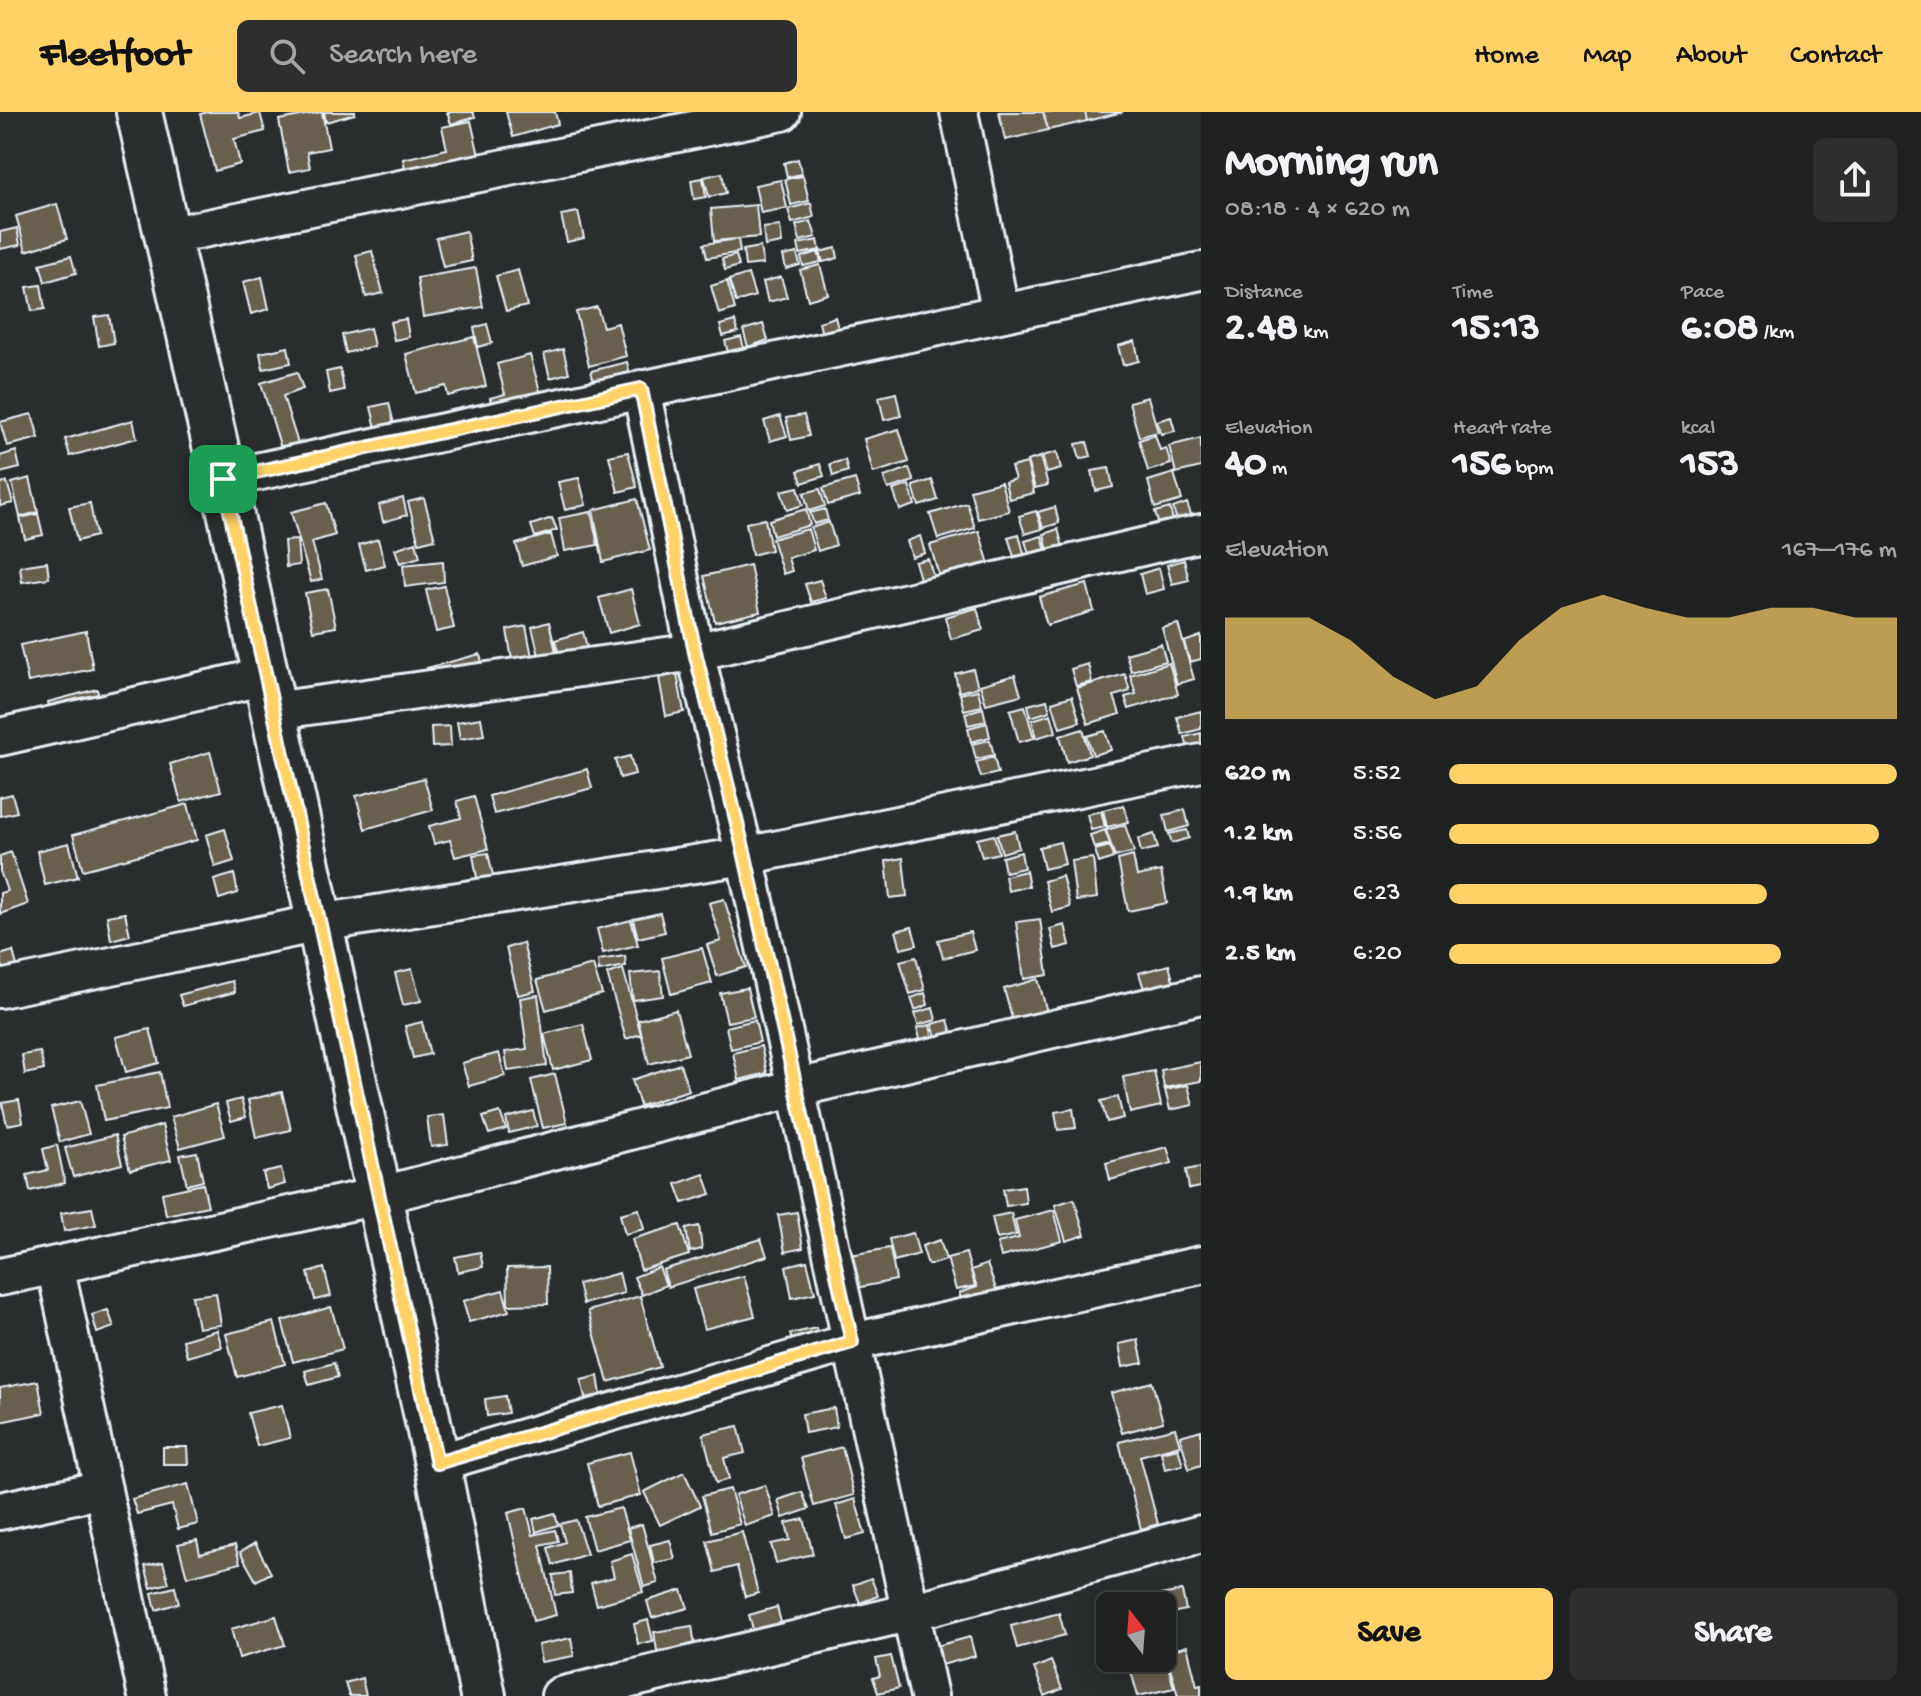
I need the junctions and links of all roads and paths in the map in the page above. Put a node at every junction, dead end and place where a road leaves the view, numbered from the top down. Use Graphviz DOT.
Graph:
graph roads {
  1 [pos="139,112"];
  2 [pos="782,112"];
  3 [pos="959,112"];
  4 [pos="168,236"];
  5 [pos="1201,271"];
  6 [pos="1001,313"];
  7 [pos="641,389"];
  8 [pos="223,479"];
  9 [pos="1201,533"];
  10 [pos="695,652"];
  11 [pos="270,693"];
  12 [pos="0,737"];
  13 [pos="1201,763"];
  14 [pos="745,856"];
  15 [pos="319,923"];
  16 [pos="0,989"];
  17 [pos="1201,995"];
  18 [pos="796,1088"];
  19 [pos="378,1196"];
  20 [pos="55,1265"];
  21 [pos="1201,1265"];
  22 [pos="0,1277"];
  23 [pos="852,1342"];
  24 [pos="437,1463"];
  25 [pos="103,1489"];
  26 [pos="0,1511"];
  27 [pos="1201,1534"];
  28 [pos="911,1612"];
  29 [pos="147,1696"];
  30 [pos="483,1696"];
  31 [pos="560,1696"];
  32 [pos="929,1696"];
  1 -- 4 [label="street"];
  2 -- 4 [label="street"];
  3 -- 6 [label="street"];
  4 -- 8 [label="street"];
  5 -- 6 [label="street"];
  6 -- 7 [label="street"];
  7 -- 8 [label="street"];
  7 -- 10 [label="street"];
  8 -- 11 [label="street"];
  9 -- 10 [label="street"];
  10 -- 11 [label="street"];
  10 -- 14 [label="street"];
  11 -- 12 [label="street"];
  11 -- 15 [label="street"];
  13 -- 14 [label="street"];
  14 -- 15 [label="street"];
  14 -- 18 [label="street"];
  15 -- 16 [label="street"];
  15 -- 19 [label="street"];
  17 -- 18 [label="street"];
  18 -- 19 [label="street"];
  18 -- 23 [label="street"];
  19 -- 20 [label="street"];
  19 -- 24 [label="street"];
  20 -- 22 [label="street"];
  20 -- 25 [label="street"];
  21 -- 23 [label="street"];
  23 -- 24 [label="street"];
  23 -- 28 [label="street"];
  24 -- 30 [label="street"];
  25 -- 26 [label="street"];
  25 -- 29 [label="street"];
  27 -- 28 [label="street"];
  28 -- 31 [label="street"];
  28 -- 32 [label="street"];
}
